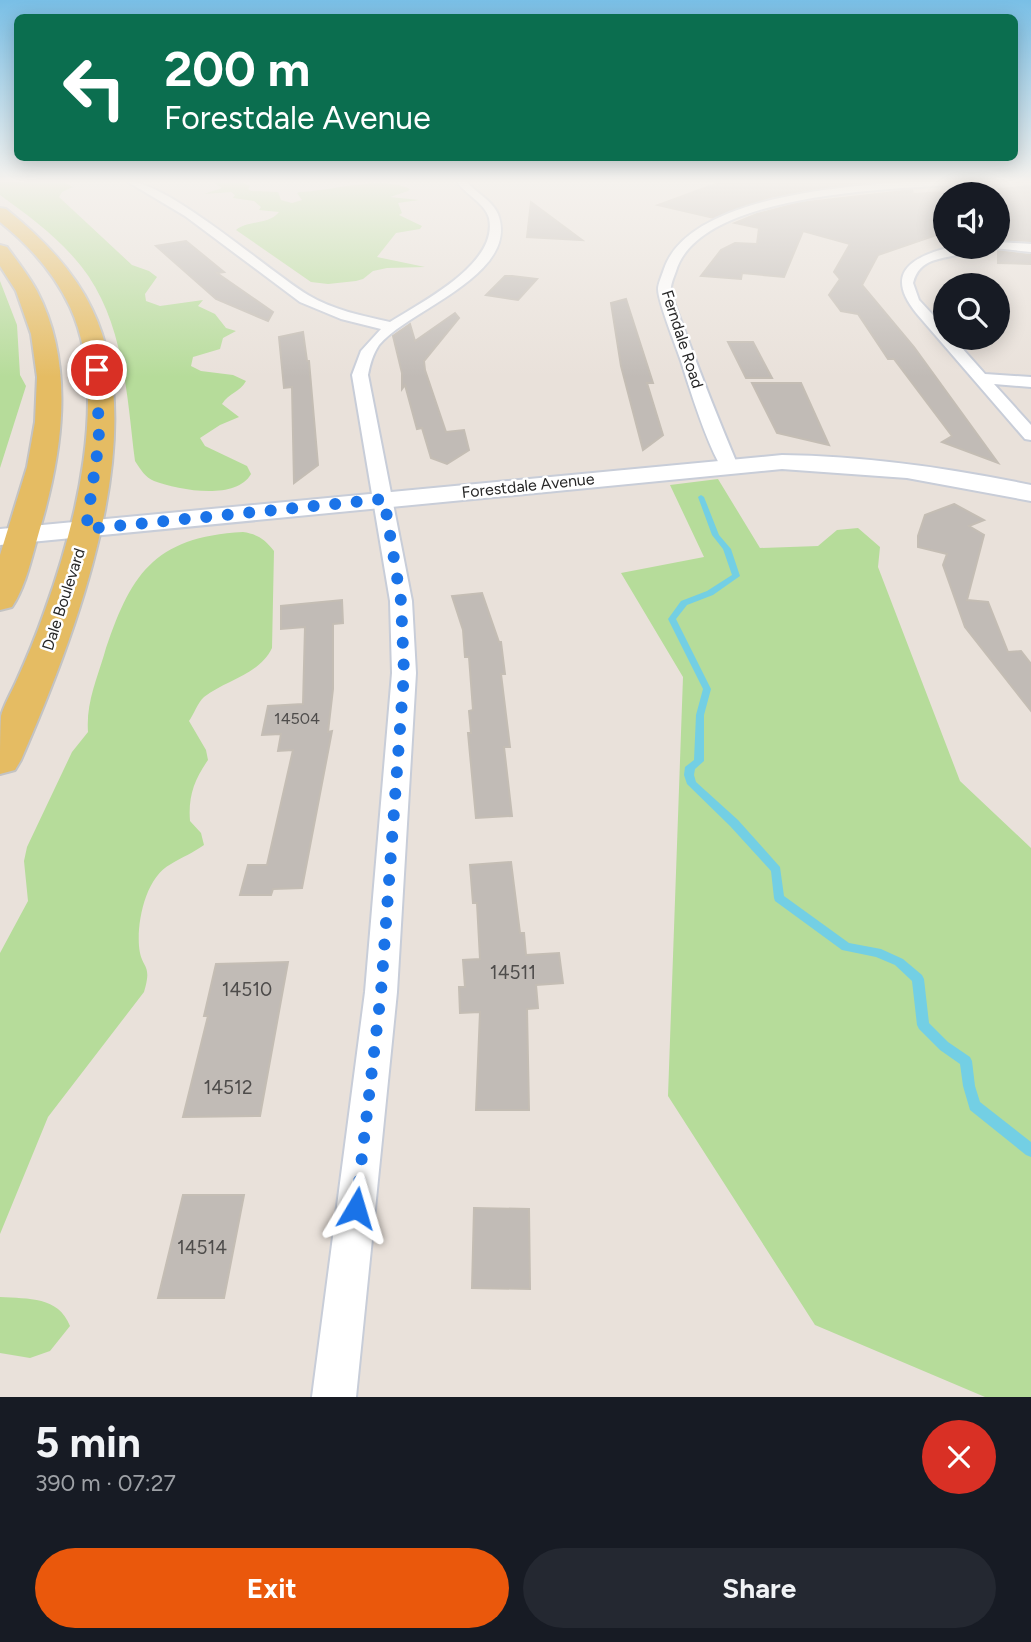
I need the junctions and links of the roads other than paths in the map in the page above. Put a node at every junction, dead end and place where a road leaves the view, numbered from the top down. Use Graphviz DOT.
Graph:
graph roads {
  1 [pos="40,247"];
  2 [pos="234,247"];
  3 [pos="491,247"];
  4 [pos="680,247"];
  5 [pos="0,251"];
  6 [pos="933,256"];
  7 [pos="933,323"];
  8 [pos="392,327"];
  9 [pos="956,350"];
  10 [pos="981,378"];
  11 [pos="1031,382"];
  12 [pos="1031,435"];
  13 [pos="729,466"];
  14 [pos="1031,493"];
  15 [pos="384,499"];
  16 [pos="86,529"];
  17 [pos="12,536"];
  18 [pos="0,600"];
  19 [pos="0,760"];
  20 [pos="334,1397"];
  1 -- 16 [label="main road, Dale Boulevard"];
  2 -- 8 [label="street"];
  3 -- 8 [label="street"];
  4 -- 13 [label="street, Ferndale Road"];
  5 -- 17 [label="main road"];
  6 -- 7 [label="street"];
  8 -- 15 [label="street"];
  9 -- 10 [label="street"];
  10 -- 11 [label="street"];
  10 -- 12 [label="street"];
  13 -- 14 [label="street, Forestdale Avenue"];
  13 -- 15 [label="street, Forestdale Avenue"];
  15 -- 16 [label="street, Forestdale Avenue"];
  15 -- 20 [label="street"];
  16 -- 17 [label="street, Forestdale Avenue"];
  16 -- 19 [label="main road, Dale Boulevard"];
  17 -- 18 [label="main road"];
}
